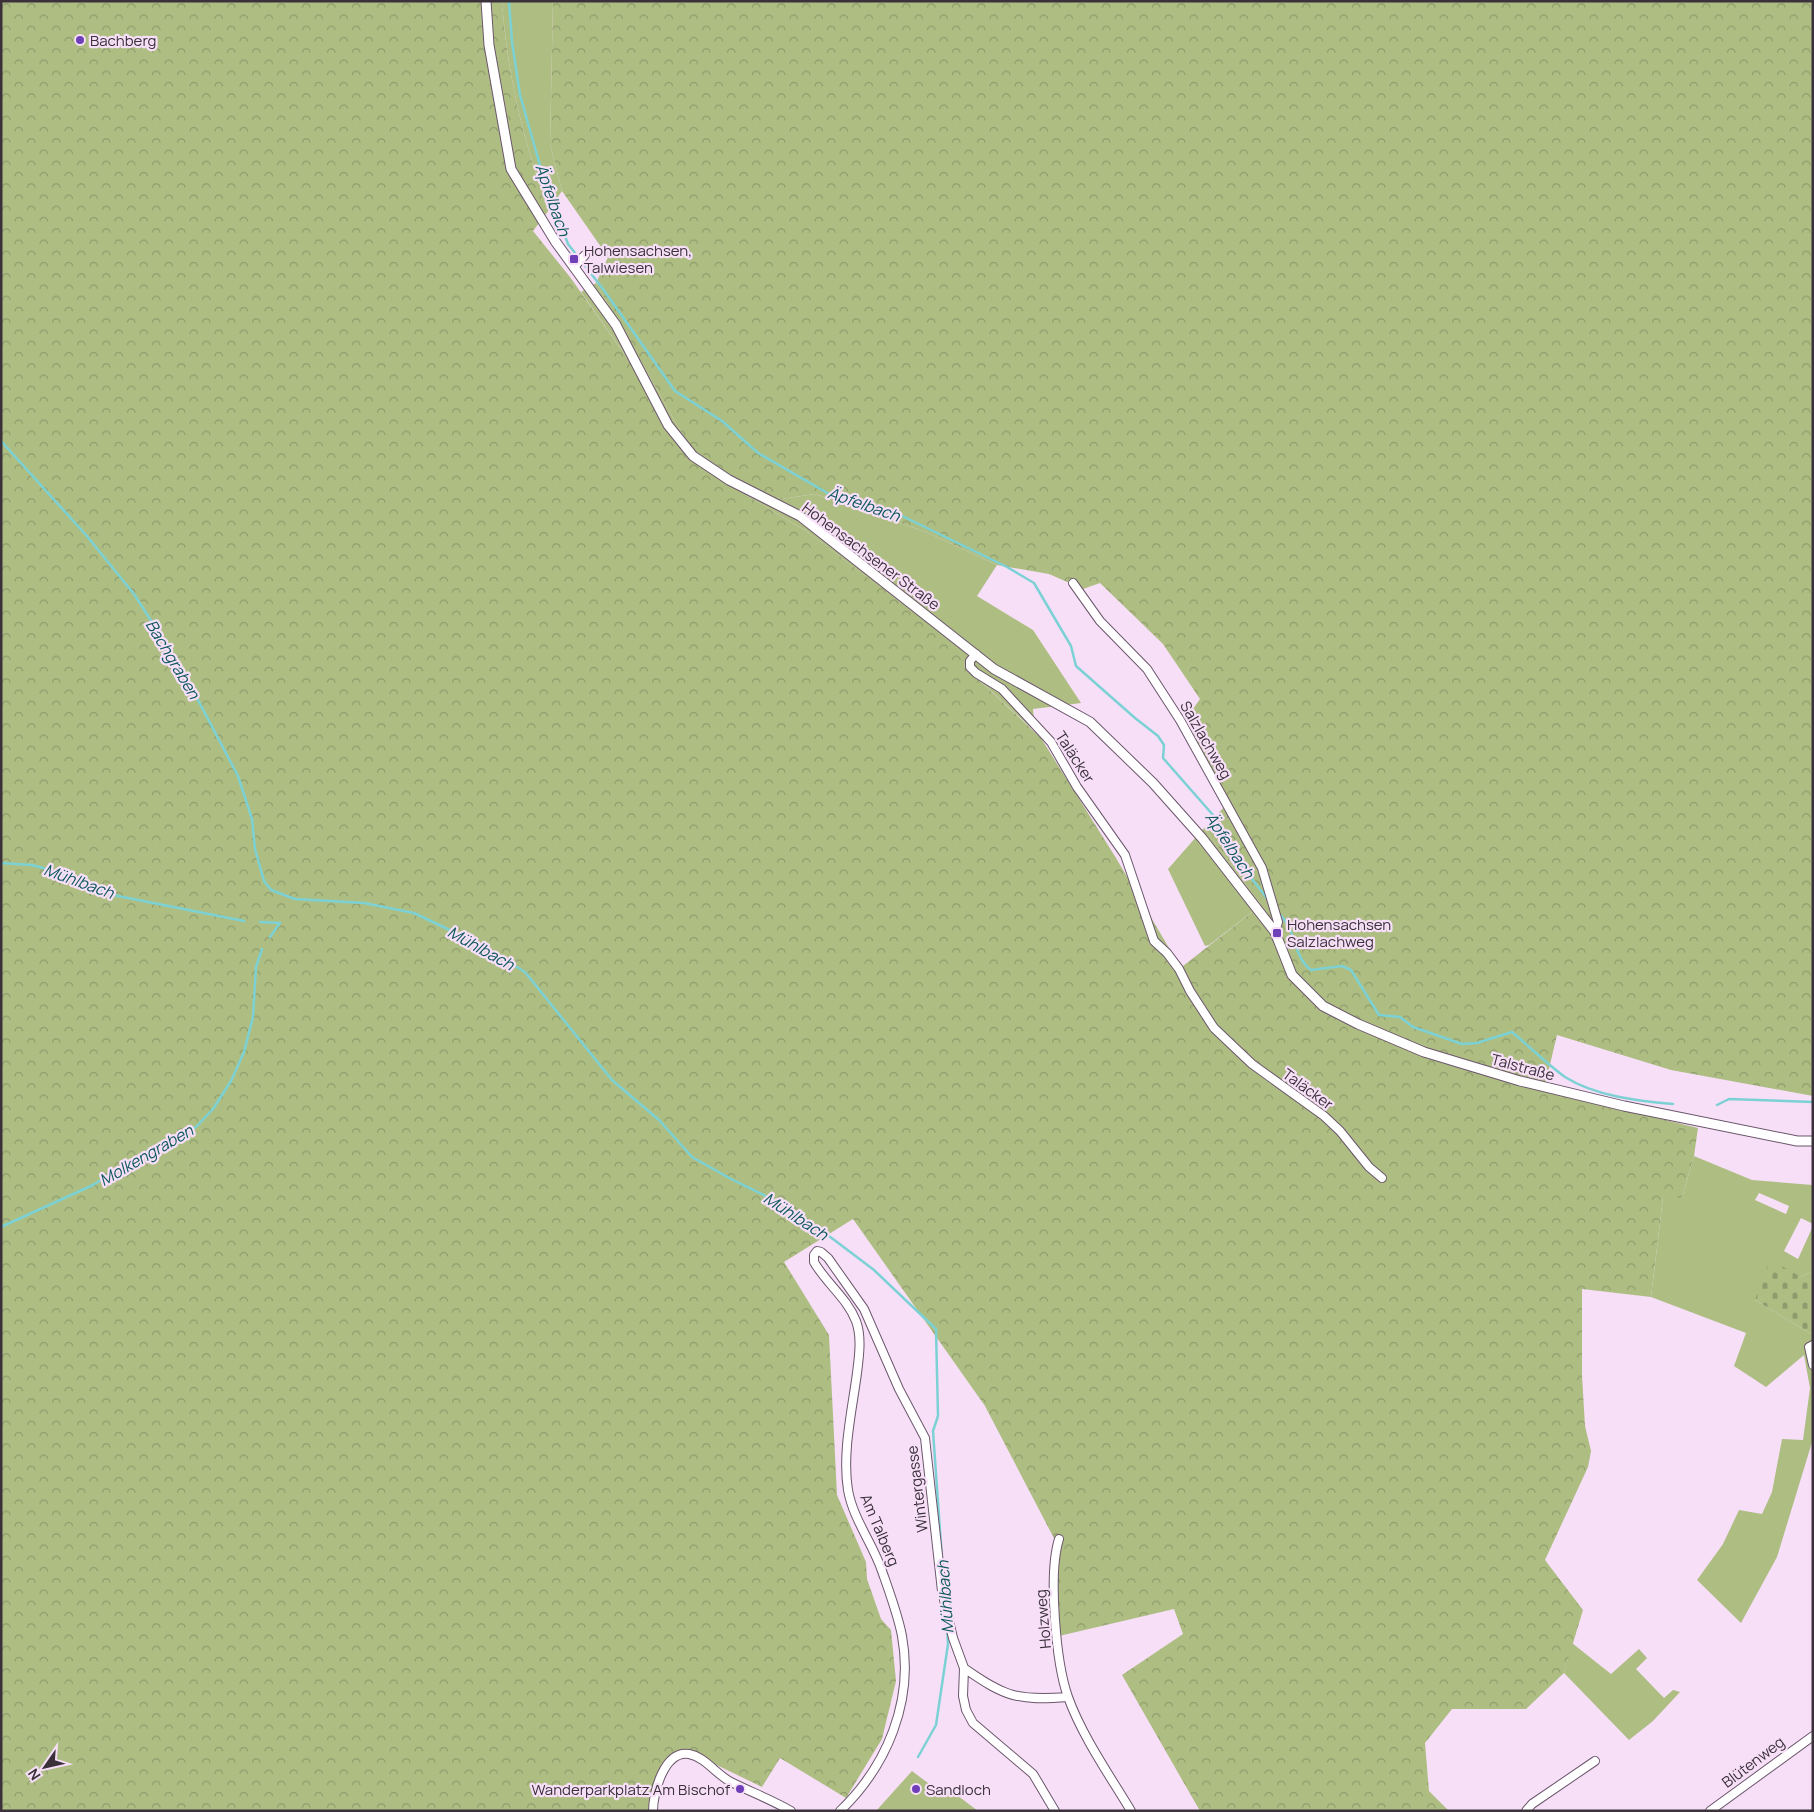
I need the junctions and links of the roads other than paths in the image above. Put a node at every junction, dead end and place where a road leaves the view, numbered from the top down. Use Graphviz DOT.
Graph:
graph roads {
  1 [pos="486,1"];
  2 [pos="585,255"];
  3 [pos="574,267"];
  4 [pos="1072,582"];
  5 [pos="976,654"];
  6 [pos="1275,932"];
  7 [pos="1813,1141"];
  8 [pos="1382,1178"];
  9 [pos="814,1255"];
  10 [pos="1813,1345"];
  11 [pos="1813,1364"];
  12 [pos="1059,1539"];
  13 [pos="964,1668"];
  14 [pos="1068,1696"];
  15 [pos="1813,1736"];
  16 [pos="1595,1761"];
  17 [pos="653,1811"];
  18 [pos="791,1811"];
  19 [pos="840,1811"];
  20 [pos="1055,1811"];
  21 [pos="1131,1811"];
  22 [pos="1526,1811"];
  23 [pos="1710,1811"];
  1 -- 3 [label="street, Hohensachsener Straße"];
  2 -- 3 [label="street"];
  3 -- 5 [label="street, Hohensachsener Straße"];
  4 -- 6 [label="street, Salzlachweg"];
  5 -- 6 [label="street, Taläcker"];
  5 -- 8 [label="street, Taläcker"];
  6 -- 7 [label="street, Talstraße"];
  9 -- 13 [label="street, Wintergasse"];
  9 -- 19 [label="street, Am Talberg"];
  10 -- 11 [label="street"];
  12 -- 14 [label="street, Holzweg"];
  13 -- 14 [label="street"];
  13 -- 20 [label="street, Wintergasse"];
  14 -- 21 [label="street, Holzweg"];
  15 -- 23 [label="street, Blütenweg"];
  16 -- 22 [label="street"];
  17 -- 18 [label="street"];
}
